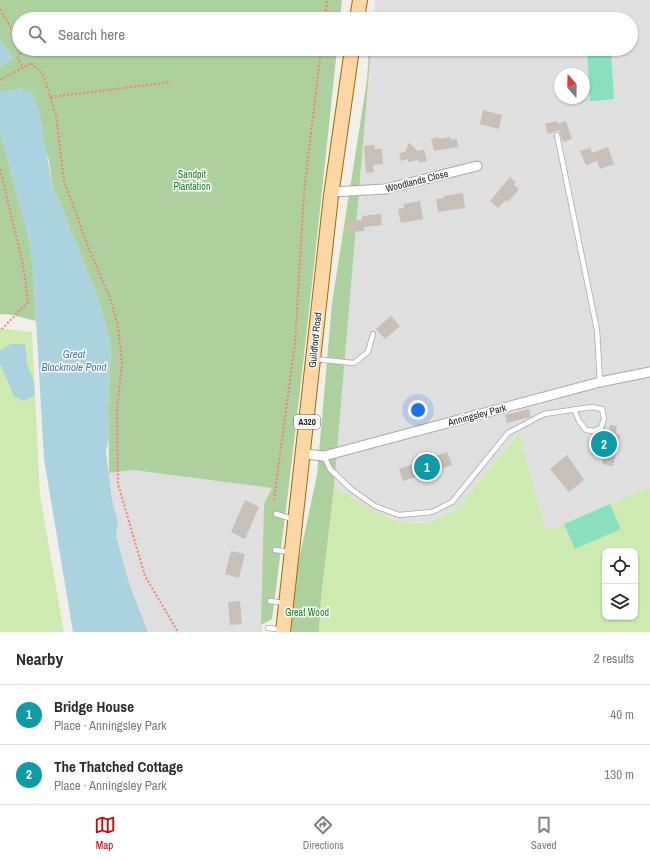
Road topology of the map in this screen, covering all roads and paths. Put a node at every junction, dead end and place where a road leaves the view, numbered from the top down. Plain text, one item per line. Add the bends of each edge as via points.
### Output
1 (328, 0) edge
2 (360, 0) edge
3 (0, 8) edge
4 (326, 12) edge
5 (358, 12) edge
6 (12, 29) edge
7 (19, 56) edge
8 (320, 56) edge
9 (351, 56) edge
10 (23, 68) junction
11 (0, 80) edge
12 (171, 82) dead end
13 (51, 98) junction
14 (557, 135) dead end
15 (478, 166) dead end
16 (0, 169) edge
17 (332, 192) junction
18 (0, 331) edge
19 (373, 334) dead end
20 (312, 359) junction
21 (650, 372) edge
22 (600, 382) junction
23 (574, 409) junction
24 (304, 454) junction
25 (324, 456) junction
26 (274, 500) dead end
27 (276, 514) dead end
28 (295, 519) junction
29 (275, 550) dead end
30 (291, 552) junction
31 (270, 601) dead end
32 (286, 603) junction
33 (268, 628) dead end
34 (283, 631) edge
35 (178, 632) edge

1 - 4 path
2 - 5 main road
3 - 6 path
7 - 10 path
8 - 26 path, Guildford Road via 304,192 295,343
9 - 17 main road, Guildford Road / A320
10 - 11 path
10 - 13 path via 31,63 43,74
12 - 13 path
13 - 35 path via 56,115 64,182 110,298 118,326 122,364 117,410 118,484 145,576
14 - 22 lane via 597,330
15 - 17 street, Woodlands Close via 385,190
16 - 18 path via 24,264 28,302
17 - 20 main road, Guildford Road / A320
19 - 20 lane via 368,352 354,363
20 - 24 main road, Guildford Road / A320
21 - 22 street, Anningsley Park
22 - 25 street, Anningsley Park
23 - 23 lane via 602,409 604,419 601,428 586,430
23 - 25 lane via 544,414 508,433 452,502 432,512 399,515 375,506 351,489 330,469
24 - 25 street, Anningsley Park
24 - 28 main road, Guildford Road / A320
27 - 28 lane
28 - 30 main road, Guildford Road / A320
29 - 30 lane
30 - 32 main road, Guildford Road / A320
31 - 32 lane
32 - 34 main road, Guildford Road / A320
33 - 34 lane

